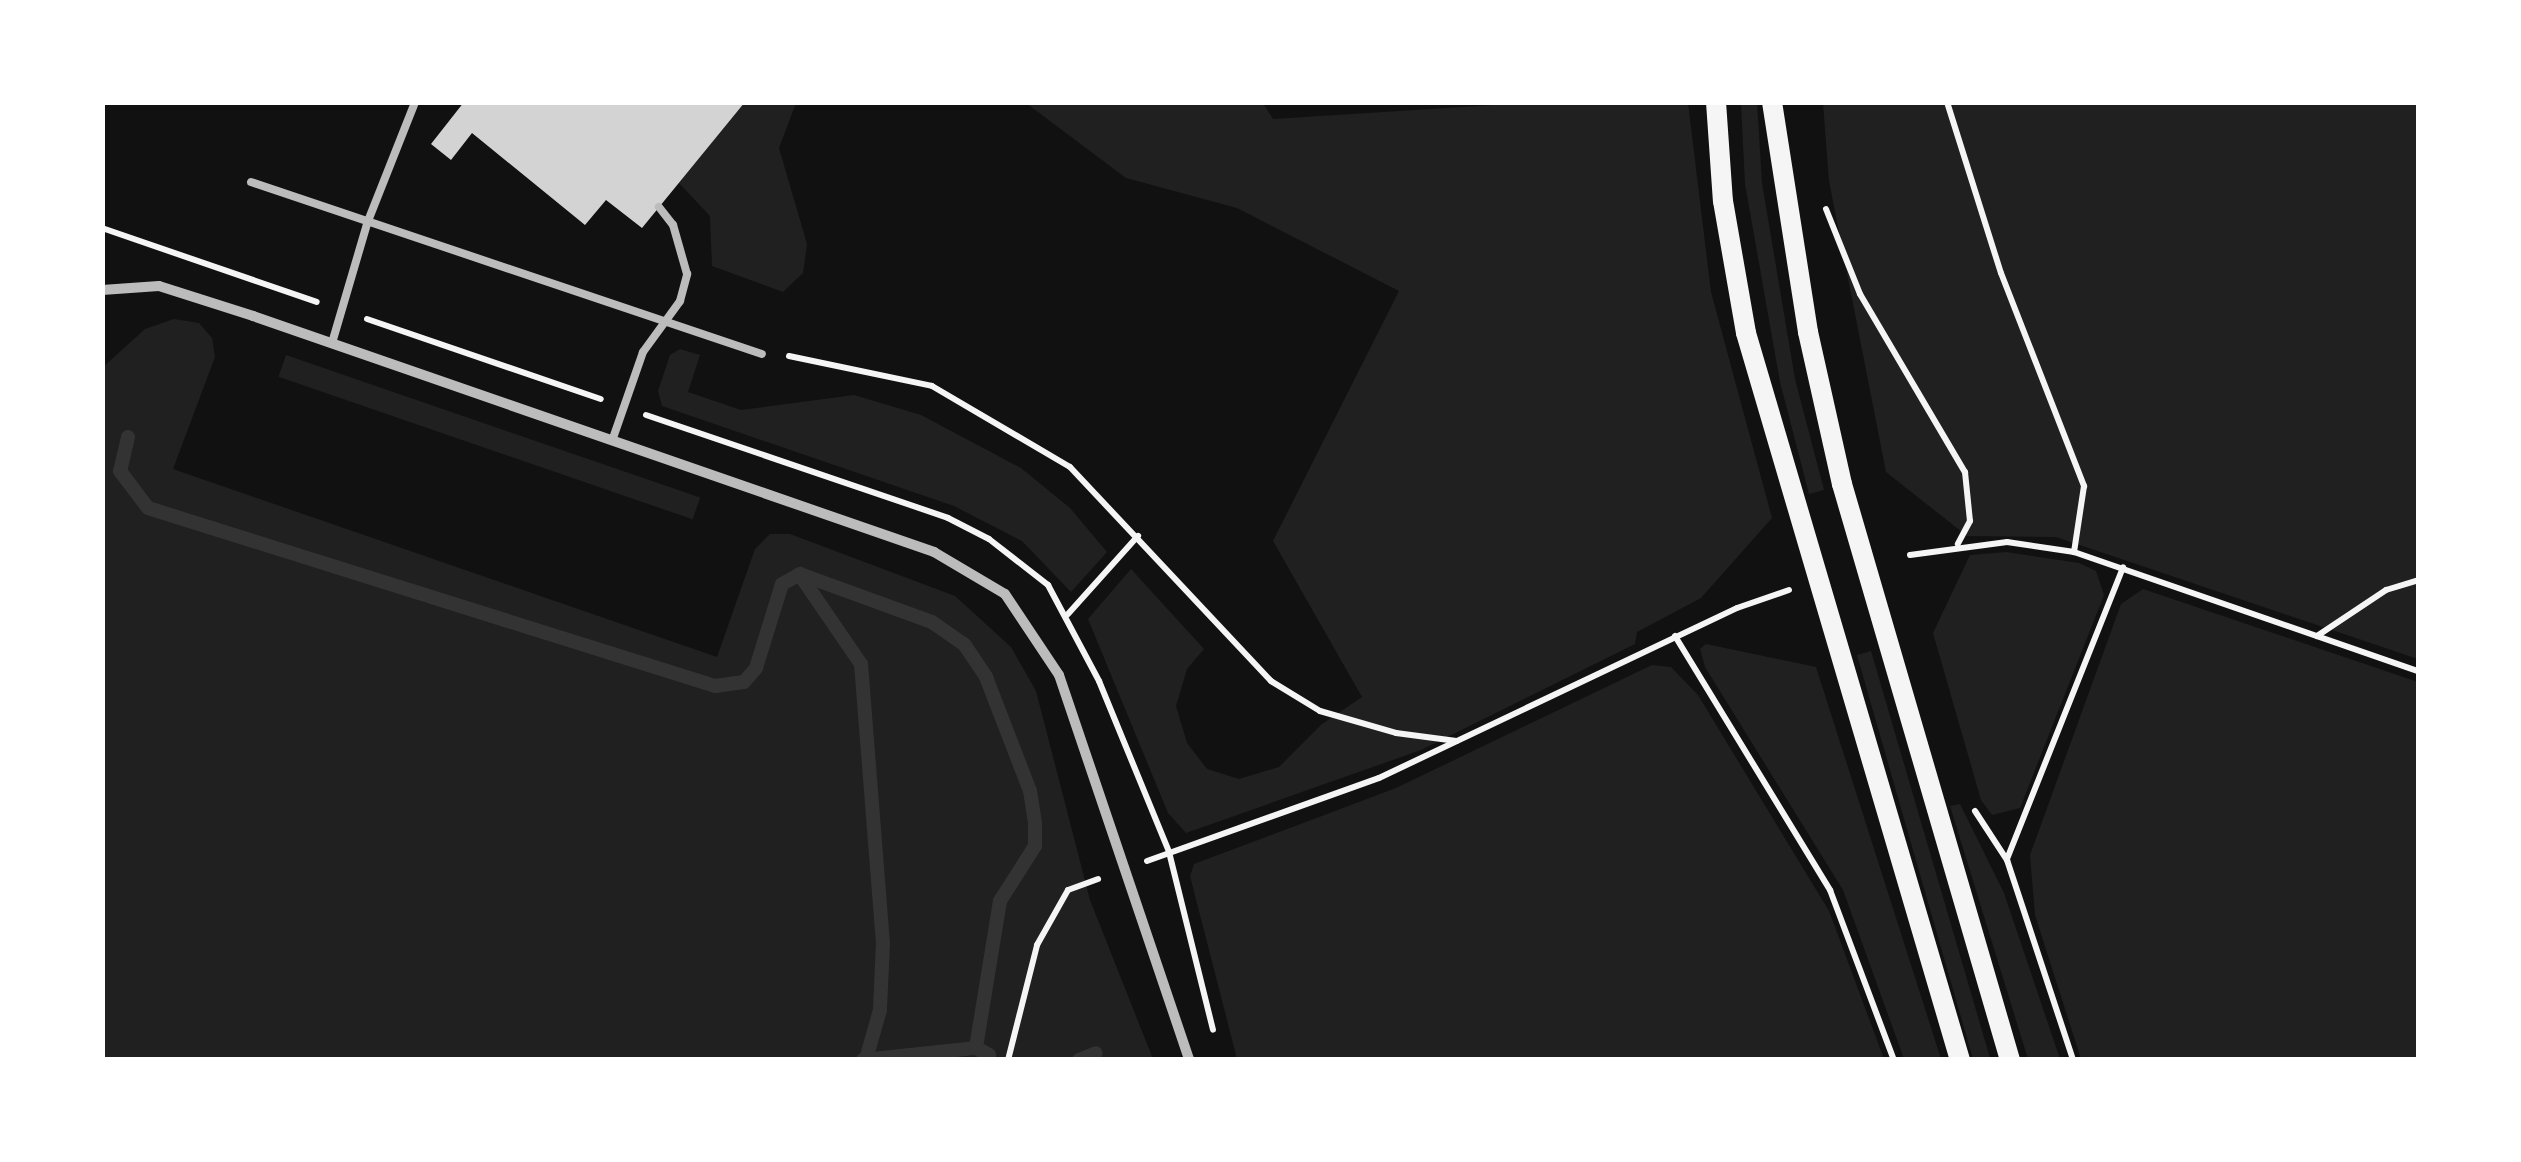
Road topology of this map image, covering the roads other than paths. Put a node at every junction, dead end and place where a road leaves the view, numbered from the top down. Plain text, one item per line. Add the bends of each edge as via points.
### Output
1 (415, 102) edge
2 (1716, 102) edge
3 (1772, 102) edge
4 (251, 182) dead end
5 (659, 208) dead end
6 (368, 221) junction
7 (102, 290) edge
8 (664, 322) junction
9 (332, 343) junction
10 (762, 354) road end
11 (612, 441) junction
12 (1189, 1060) edge
13 (1960, 1060) edge
14 (2010, 1060) edge

1 - 6 lane
2 - 13 main road via 1723,201 1746,333
3 - 14 main road via 1808,332 1842,484
4 - 6 lane
5 - 8 lane via 682,247 687,274 680,301
6 - 8 lane
6 - 9 lane
7 - 9 street via 160,286
8 - 10 lane
8 - 11 lane via 643,352
9 - 11 street
11 - 12 street via 934,552 1005,594 1059,675

